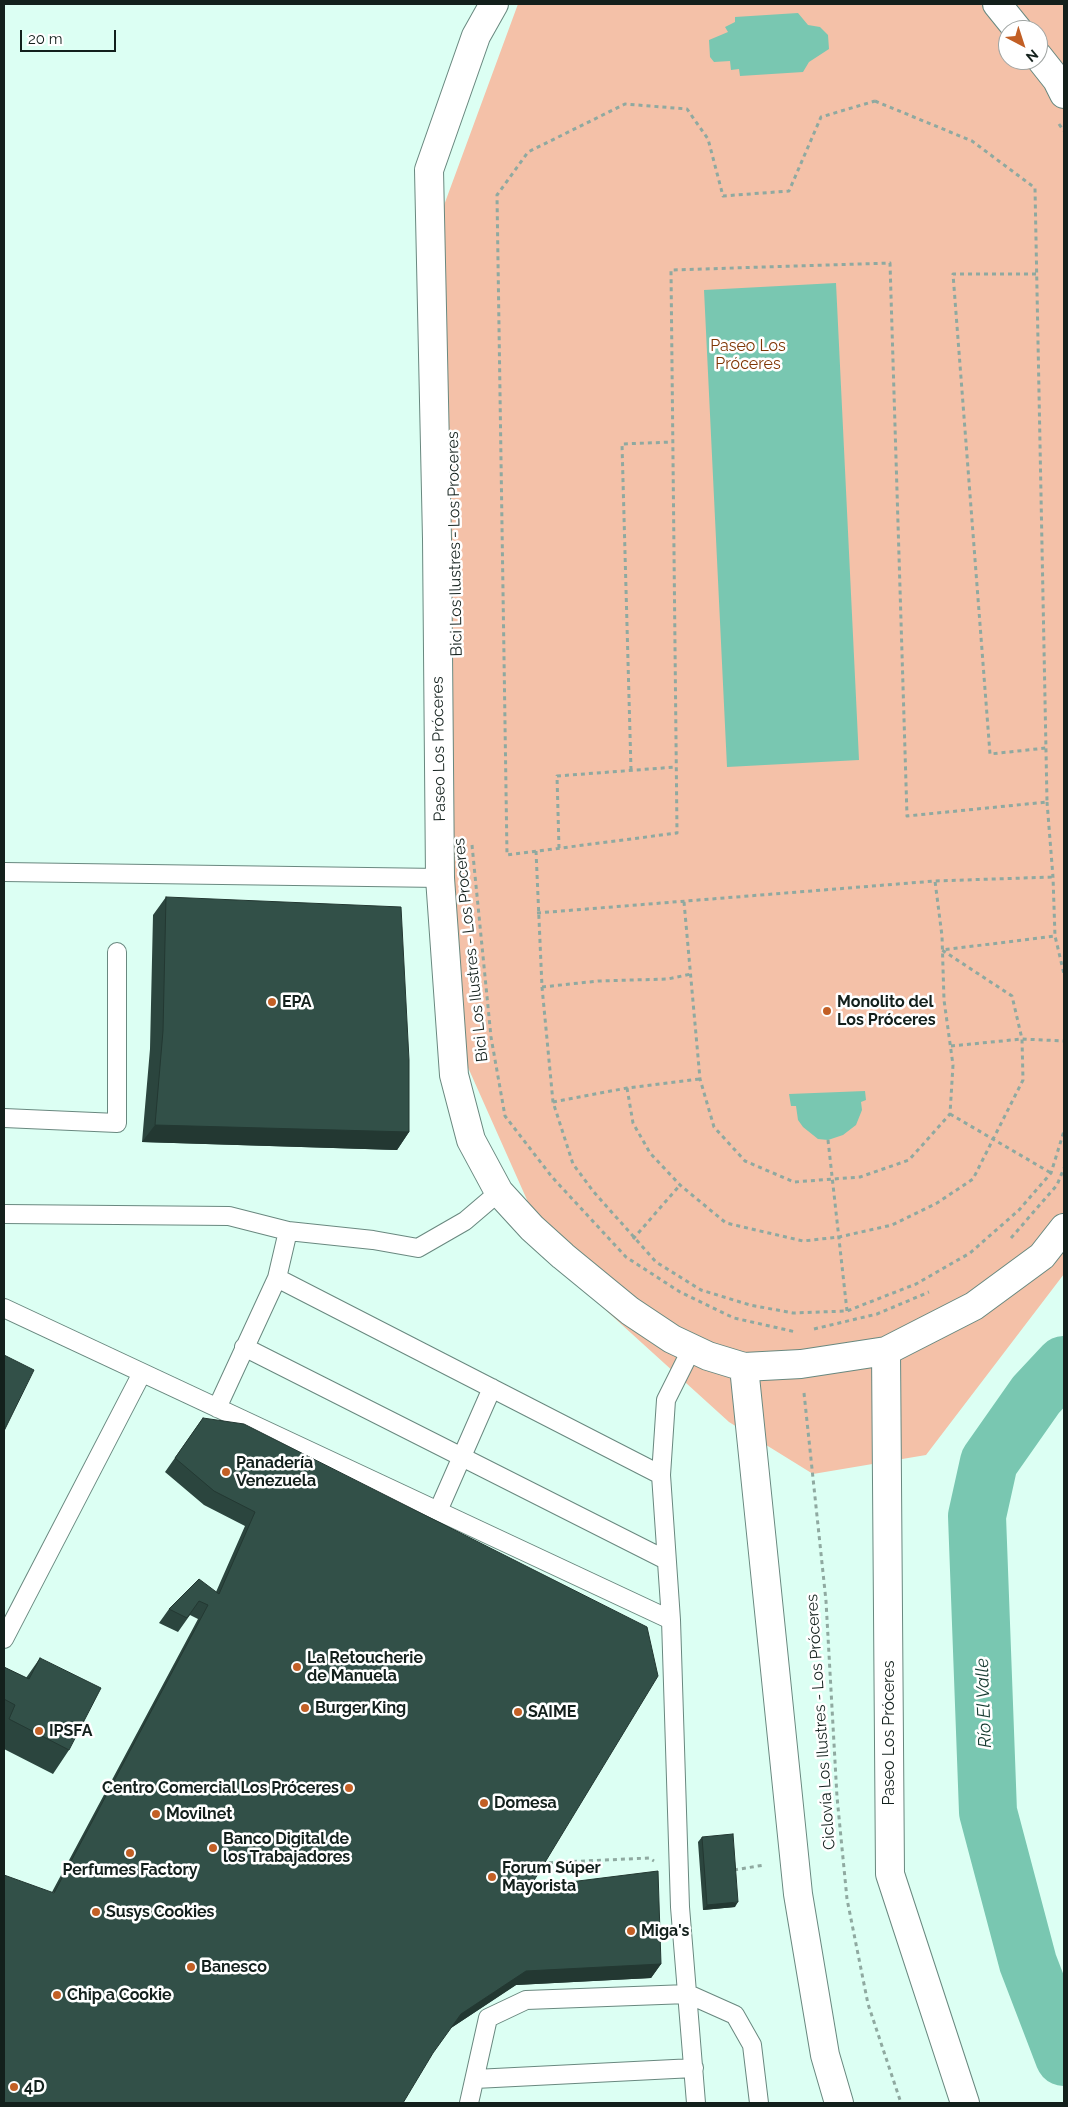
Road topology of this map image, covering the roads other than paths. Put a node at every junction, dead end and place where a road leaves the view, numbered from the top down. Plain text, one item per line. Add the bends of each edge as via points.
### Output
1 (494, 4) edge
2 (997, 4) edge
3 (1010, 20) edge
4 (1048, 69) edge
5 (1064, 94) edge
6 (4, 872) edge
7 (440, 878) junction
8 (116, 952) dead end
9 (4, 1118) edge
10 (500, 1192) junction
11 (4, 1214) edge
12 (1064, 1228) edge
13 (288, 1230) junction
14 (277, 1278) junction
15 (4, 1308) edge
16 (244, 1347) junction
17 (692, 1348) junction
18 (886, 1351) junction
19 (744, 1367) junction
20 (142, 1373) junction
21 (492, 1388) junction
22 (217, 1408) junction
23 (463, 1457) junction
24 (661, 1474) junction
25 (438, 1511) junction
26 (666, 1560) junction
27 (11, 1612) edge
28 (671, 1620) junction
29 (4, 1639) edge
30 (688, 1994) junction
31 (694, 2068) junction
32 (475, 2079) junction
33 (469, 2103) edge
34 (696, 2103) edge
35 (759, 2103) edge
36 (839, 2103) edge
37 (965, 2103) edge

1 - 7 street, Paseo Los Próceres via 476,36 428,170 437,539
2 - 3 street
4 - 5 street
6 - 7 lane
7 - 10 street, Paseo Los Próceres via 454,1075 471,1140
8 - 9 lane via 117,1123
10 - 13 lane via 465,1221 418,1248
10 - 17 street, Paseo Los Próceres via 532,1228 630,1311 672,1339
11 - 13 lane via 230,1216
12 - 18 street, Paseo Los Próceres via 1042,1256 974,1306
13 - 14 lane
14 - 16 lane
14 - 21 lane
15 - 20 lane
16 - 22 lane
16 - 23 lane
17 - 19 street, Paseo Los Próceres
17 - 24 lane via 666,1400
18 - 19 street, Paseo Los Próceres via 801,1364
18 - 37 street, Paseo Los Próceres via 890,1874
19 - 36 street via 795,1861 825,2055
20 - 22 lane
20 - 27 lane
21 - 23 lane
21 - 24 lane
22 - 25 lane
23 - 25 lane
23 - 26 lane
24 - 26 lane
25 - 28 lane
26 - 28 lane
27 - 29 lane
28 - 30 lane via 678,1870
30 - 31 lane
30 - 32 lane via 526,2000 488,2018
30 - 35 lane via 735,2015 752,2045
31 - 32 lane
31 - 34 lane
32 - 33 lane

